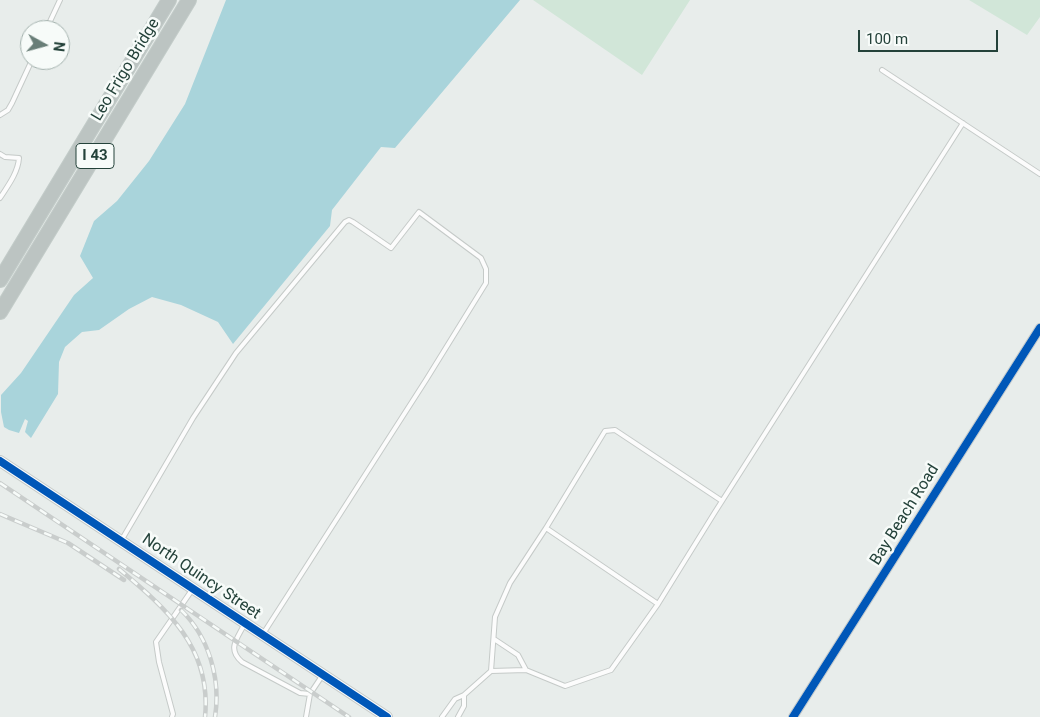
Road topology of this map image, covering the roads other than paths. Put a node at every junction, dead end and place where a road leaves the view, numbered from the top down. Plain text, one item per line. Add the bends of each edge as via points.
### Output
1 (60, 0) edge
2 (169, 0) edge
3 (189, 0) edge
4 (51, 20) edge
5 (27, 70) edge
6 (882, 70) dead end
7 (0, 115) edge
8 (963, 123) junction
9 (0, 154) edge
10 (1040, 174) edge
11 (0, 198) edge
12 (0, 280) edge
13 (0, 312) edge
14 (1040, 328) edge
15 (0, 461) edge
16 (722, 501) junction
17 (546, 528) junction
18 (121, 541) junction
19 (193, 588) junction
20 (658, 604) junction
21 (245, 623) junction
22 (263, 635) junction
23 (494, 638) junction
24 (526, 670) junction
25 (491, 671) junction
26 (323, 675) junction
27 (310, 694) junction
28 (464, 695) junction
29 (172, 717) edge
30 (306, 717) edge
31 (386, 717) edge
32 (442, 717) edge
33 (458, 717) edge
34 (793, 717) edge

1 - 4 lane
2 - 12 highway, I 43
3 - 13 highway, Leo Frigo Bridge / I 43
5 - 7 lane via 8,110
6 - 8 lane
8 - 10 lane
8 - 16 lane
9 - 11 lane via 19,158 19,163
14 - 34 street, Bay Beach Road
15 - 18 street, North Quincy Street
16 - 17 lane via 614,430 605,431
16 - 20 lane
17 - 20 lane
17 - 23 lane via 510,583 495,618
18 - 19 street, North Quincy Street
18 - 22 lane via 193,418 236,354 345,222 354,222 391,248 419,212 481,258 486,269 486,283
19 - 21 street, North Quincy Street
19 - 29 lane via 156,642
20 - 24 lane via 612,670 565,686
21 - 22 street, North Quincy Street
21 - 27 lane via 233,648 235,656 300,693
22 - 26 street, North Quincy Street
23 - 24 lane via 518,655
23 - 25 lane
24 - 25 lane
25 - 28 lane
26 - 27 lane
26 - 31 street, North Quincy Street
27 - 30 lane
28 - 32 lane via 455,699
28 - 33 lane via 464,706

